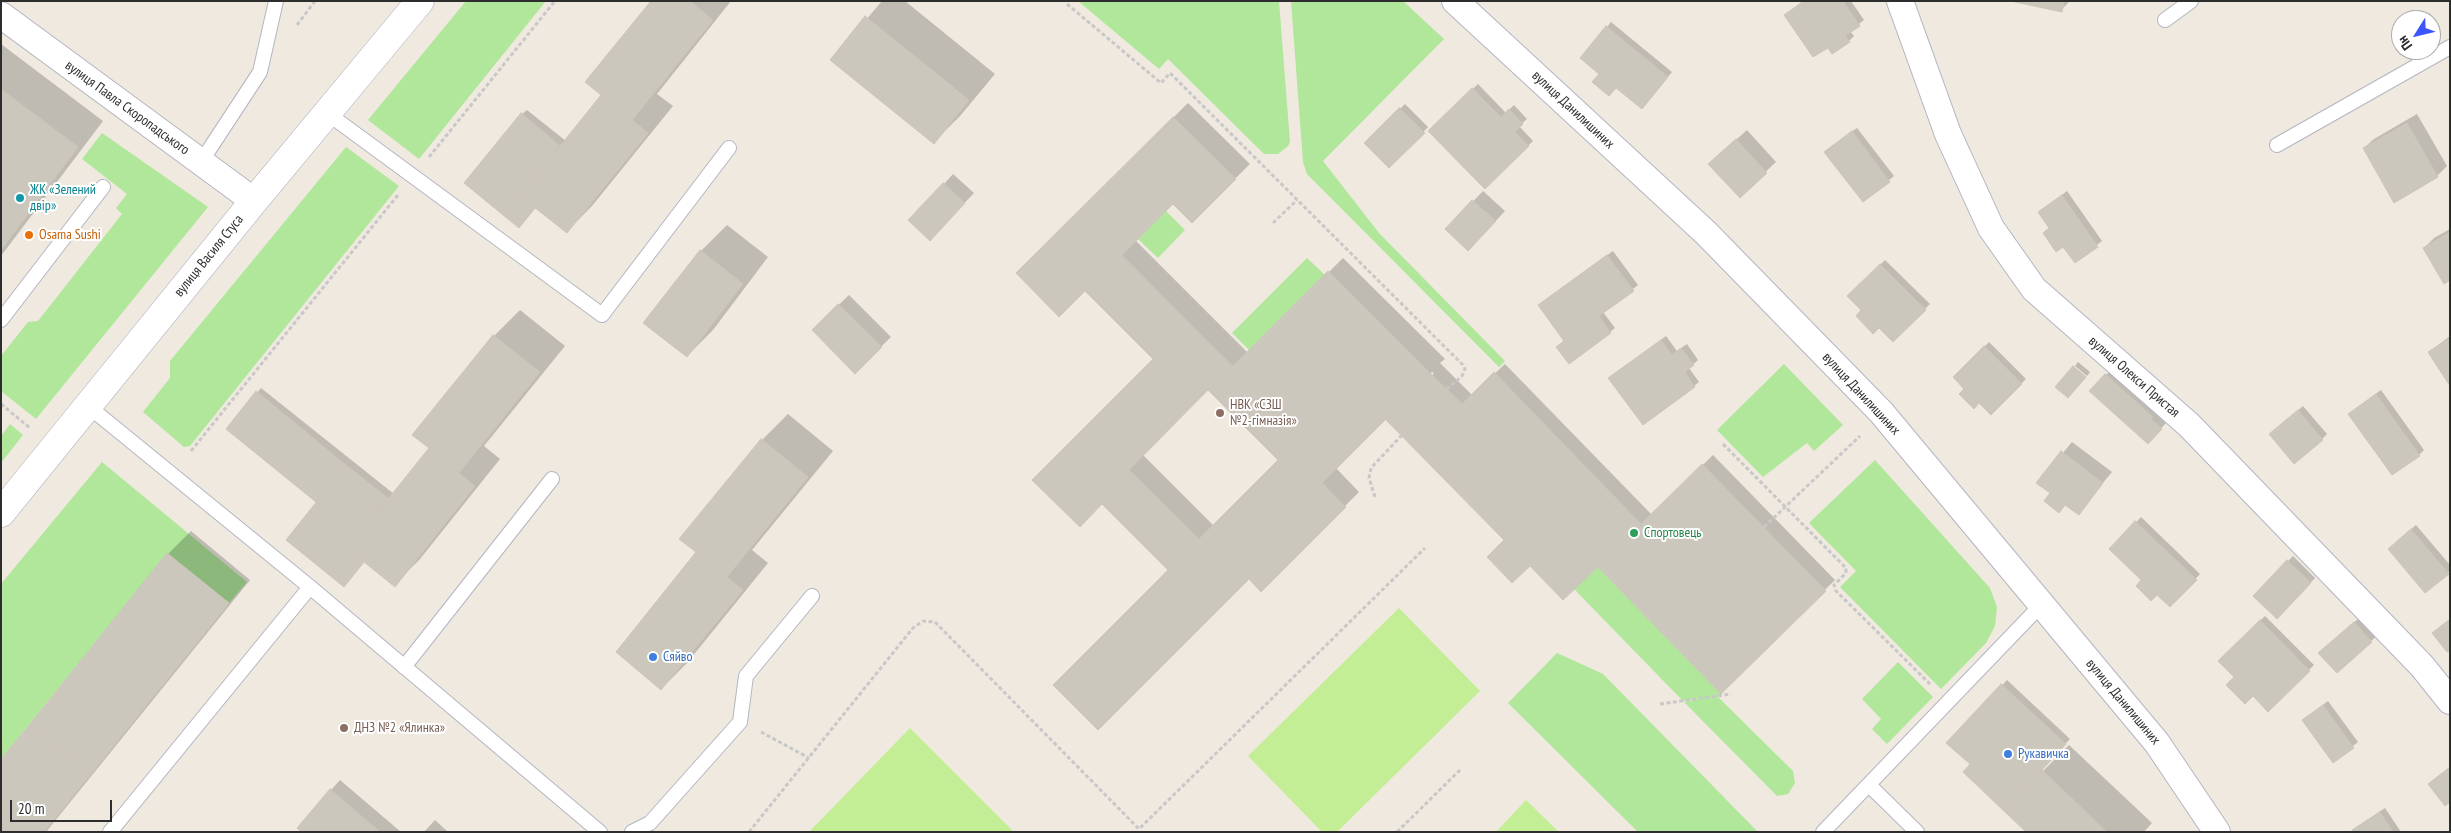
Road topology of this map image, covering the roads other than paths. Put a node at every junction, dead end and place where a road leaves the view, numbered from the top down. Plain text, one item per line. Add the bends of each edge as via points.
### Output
1 (276, 1) edge
2 (420, 1) edge
3 (1455, 1) edge
4 (1900, 1) edge
5 (2192, 1) edge
6 (1, 15) edge
7 (2165, 20) dead end
8 (2450, 47) edge
9 (327, 113) junction
10 (2277, 145) dead end
11 (729, 148) dead end
12 (201, 162) junction
13 (103, 187) dead end
14 (254, 201) junction
15 (1, 320) edge
16 (88, 406) junction
17 (552, 480) dead end
18 (1, 513) edge
19 (310, 587) junction
20 (812, 596) dead end
21 (2042, 604) junction
22 (404, 667) junction
23 (2450, 701) edge
24 (1868, 785) junction
25 (110, 832) edge
26 (600, 832) edge
27 (632, 832) edge
28 (1824, 832) edge
29 (1917, 832) edge
30 (2216, 832) edge

1 - 12 lane via 260,72
2 - 9 street, вулиця Василя Стуса
3 - 21 street, вулиця Данилишиних via 1706,233 1881,412
4 - 23 street, вулиця Олекси Пристая via 1948,134 1987,220 2034,289 2189,425 2422,666
5 - 7 lane
6 - 12 street, вулиця Павла Скоропадського
8 - 10 lane
9 - 11 lane via 602,315
9 - 14 street, вулиця Василя Стуса
12 - 14 street, вулиця Павла Скоропадського
13 - 15 lane
14 - 16 street, вулиця Василя Стуса
16 - 18 street, вулиця Василя Стуса
16 - 19 lane
17 - 22 lane
19 - 22 lane
19 - 25 lane
20 - 27 lane via 746,676 740,722 650,823
21 - 24 lane
21 - 30 street, вулиця Данилишиних via 2157,742
22 - 26 lane
24 - 28 lane
24 - 29 lane

